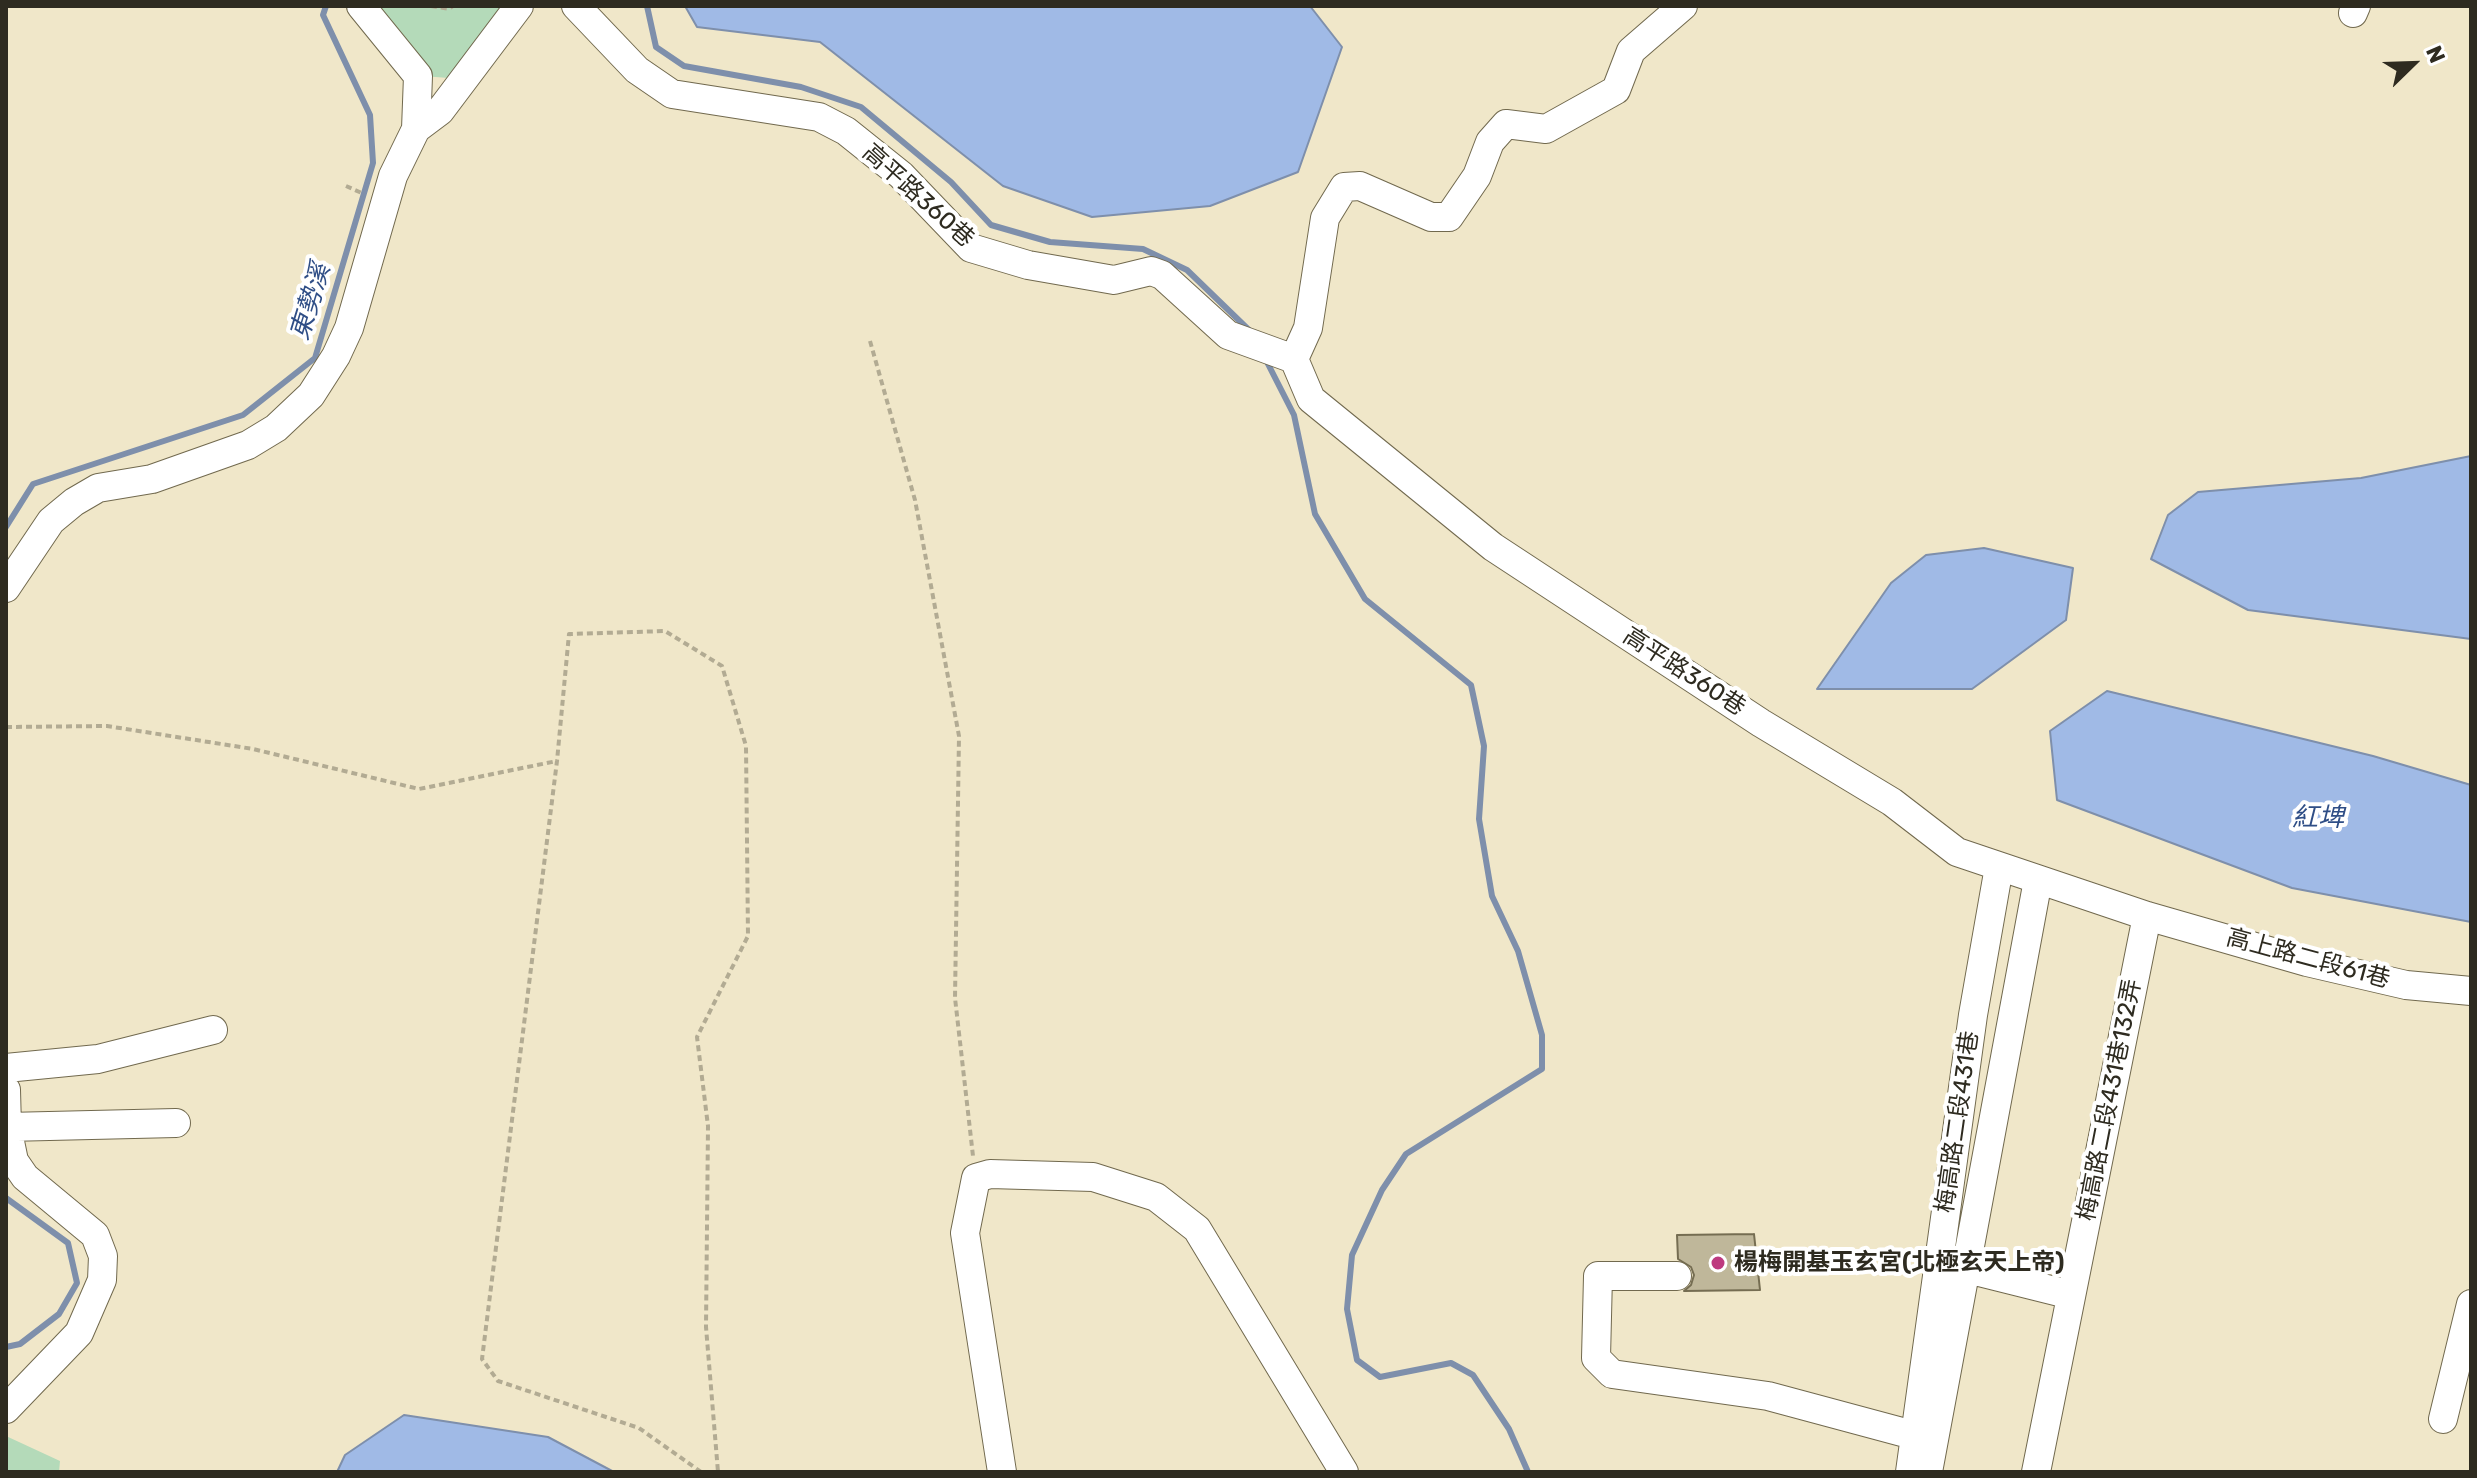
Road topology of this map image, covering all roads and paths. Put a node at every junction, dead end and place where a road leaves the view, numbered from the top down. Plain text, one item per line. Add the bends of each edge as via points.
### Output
1 (361, 6) edge
2 (431, 6) edge
3 (453, 6) edge
4 (519, 6) edge
5 (576, 6) edge
6 (1683, 6) edge
7 (418, 76) junction
8 (453, 88) junction
9 (416, 129) junction
10 (870, 341) dead end
11 (1284, 355) junction
12 (6, 588) edge
13 (6, 727) edge
14 (557, 761) junction
15 (1999, 867) junction
16 (2038, 880) junction
17 (2147, 916) junction
18 (2471, 991) edge
19 (213, 1030) dead end
20 (6, 1068) edge
21 (6, 1090) edge
22 (176, 1123) dead end
23 (7, 1127) edge
24 (976, 1178) junction
25 (1967, 1269) junction
26 (1677, 1276) dead end
27 (2071, 1295) junction
28 (2471, 1304) edge
29 (6, 1409) edge
30 (2443, 1419) dead end
31 (1913, 1435) junction
32 (701, 1472) edge
33 (718, 1472) edge
34 (1002, 1472) edge
35 (1344, 1472) edge
36 (1910, 1472) edge
37 (1928, 1472) edge
38 (2036, 1472) edge

1 - 7 street
2 - 3 path
4 - 8 street
5 - 11 street, 高平路360巷 via 637,70 672,94 819,117 846,131 911,184 971,248 1028,265 1114,280 1151,271 1228,335
6 - 11 street via 1631,51 1616,90 1546,129 1506,124 1490,142 1477,176 1449,217 1431,217 1360,186 1344,187 1325,218 1308,328
7 - 8 street
7 - 9 street
8 - 9 street via 440,111
9 - 12 street via 393,176 349,328 311,395 276,428 248,445 152,479 98,488 74,502 51,521
10 - 24 path via 915,500 959,736 955,998
11 - 15 street, 高平路360巷 via 1311,399 1493,547 1892,802 1957,852
13 - 14 path via 107,726 253,749 419,789
14 - 32 path via 482,1359 498,1381 639,1428
14 - 33 path via 569,634 665,631 722,666 746,746 748,936 697,1037 708,1126 706,1327
15 - 16 street, 高平路360巷
15 - 31 street, 梅高路二段431巷
16 - 17 street, 高平路360巷
16 - 25 street, 梅高路二段431巷
17 - 18 street, 高上路二段61巷 via 2335,969 2406,985
17 - 27 street, 梅高路二段431巷132弄
19 - 20 street via 98,1059
21 - 23 street
22 - 23 street
23 - 29 street via 14,1161 25,1177 95,1235 103,1256 102,1280 79,1333
24 - 34 street via 965,1233
24 - 35 street via 1093,1177 1156,1197 1187,1221 1197,1229
25 - 27 street
25 - 37 street, 梅高路二段431巷
26 - 31 street via 1598,1276 1596,1358 1612,1374 1768,1396
27 - 38 street, 梅高路二段431巷132弄
28 - 30 street
31 - 36 street, 梅高路二段431巷

